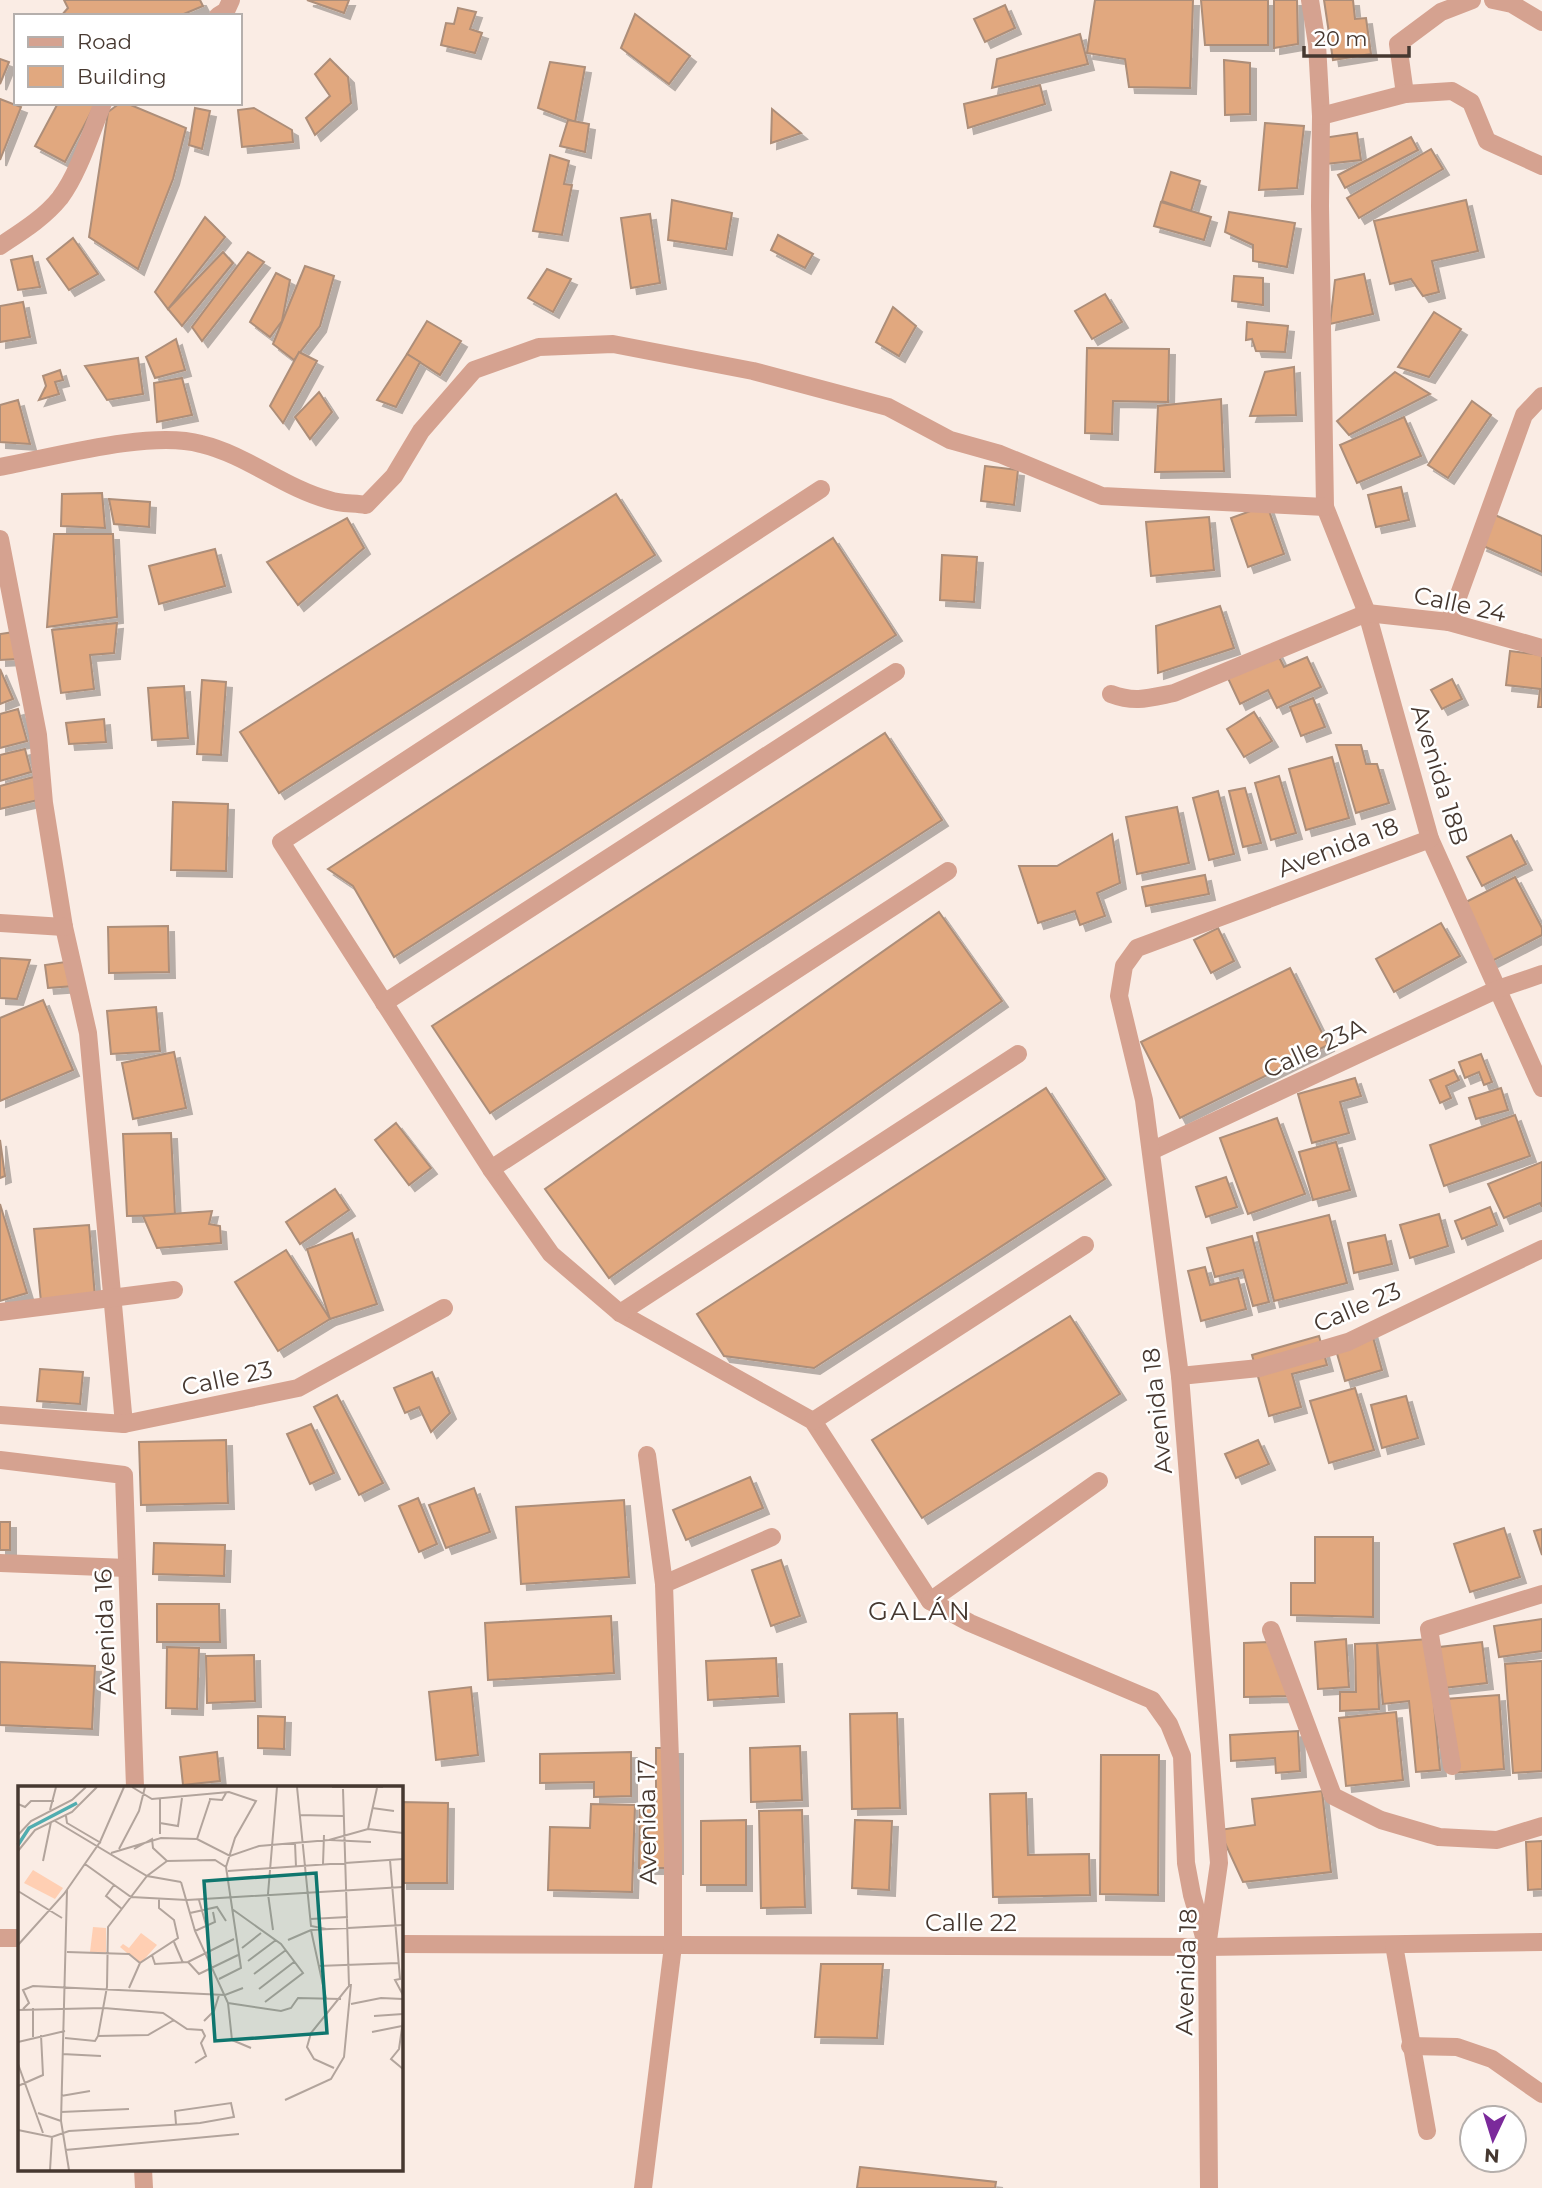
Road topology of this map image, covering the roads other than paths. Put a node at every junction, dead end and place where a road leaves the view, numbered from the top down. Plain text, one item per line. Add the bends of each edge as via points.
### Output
1 (231, 0) edge
2 (1310, 0) edge
3 (1472, 0) edge
4 (1493, 0) edge
5 (221, 14) edge
6 (1542, 22) edge
7 (1405, 94) junction
8 (102, 105) edge
9 (1321, 116) junction
10 (1542, 166) edge
11 (0, 246) edge
12 (1542, 396) edge
13 (0, 467) edge
14 (821, 489) dead end
15 (1325, 508) junction
16 (0, 539) edge
17 (1367, 612) junction
18 (1449, 622) junction
19 (1542, 648) edge
20 (896, 672) dead end
21 (1111, 694) dead end
22 (1430, 839) junction
23 (948, 871) dead end
24 (0, 923) edge
25 (64, 927) junction
26 (1542, 974) edge
27 (1498, 989) junction
28 (384, 1003) junction
29 (1018, 1054) dead end
30 (1542, 1088) edge
31 (1151, 1152) junction
32 (491, 1169) junction
33 (1085, 1245) dead end
34 (1542, 1249) edge
35 (174, 1290) dead end
36 (112, 1299) junction
37 (444, 1308) dead end
38 (0, 1312) edge
39 (621, 1313) junction
40 (1180, 1376) junction
41 (0, 1415) edge
42 (813, 1422) junction
43 (124, 1424) junction
44 (647, 1455) dead end
45 (0, 1460) edge
46 (1099, 1481) dead end
47 (772, 1537) dead end
48 (0, 1563) edge
49 (127, 1568) junction
50 (664, 1584) junction
51 (1542, 1594) edge
52 (930, 1601) junction
53 (1271, 1630) dead end
54 (1452, 1766) dead end
55 (135, 1786) edge
56 (1542, 1826) edge
57 (0, 1938) edge
58 (18, 1938) edge
59 (1542, 1942) edge
60 (402, 1944) edge
61 (1394, 1945) junction
62 (673, 1947) junction
63 (1207, 1947) junction
64 (1410, 2046) junction
65 (1542, 2094) edge
66 (1427, 2131) dead end
67 (143, 2170) edge
68 (144, 2188) edge
69 (643, 2188) edge
70 (1209, 2188) edge

1 - 5 street
2 - 9 street
3 - 7 street via 1441,12 1398,44
4 - 6 street via 1512,4
7 - 9 street
7 - 10 street via 1452,91 1471,103 1487,141
8 - 11 street via 61,197
9 - 15 street
12 - 18 street via 1524,415
13 - 15 street via 153,439 200,443 330,501 366,505 394,476 421,431 474,370 539,347 612,344 753,371 888,407 950,440 1000,454 1102,496
14 - 28 street via 281,842
15 - 17 street, Avenida 18B
16 - 25 street via 38,735
17 - 18 street, Calle 24
17 - 21 street via 1174,693 1144,700
17 - 22 street, Avenida 18B
18 - 19 street, Calle 24
20 - 28 street
22 - 27 street, Avenida 18B
22 - 31 street, Avenida 18 via 1137,948 1124,966 1119,996 1144,1100
23 - 32 street
24 - 25 street
25 - 36 street via 88,1033
26 - 27 street
27 - 30 street, Avenida 18B
27 - 31 street, Calle 23A
28 - 32 street
29 - 39 street
31 - 40 street, Avenida 18
32 - 39 street via 551,1254
33 - 42 street
34 - 40 street, Calle 23 via 1349,1342 1259,1368
35 - 36 street
36 - 38 street
36 - 43 street
37 - 43 street, Calle 23 via 298,1388
39 - 42 street
40 - 63 street, Avenida 18 via 1219,1863
41 - 43 street, Calle 23
42 - 52 street
44 - 50 street, Avenida 17
45 - 49 street, Avenida 16 via 124,1475
46 - 52 street
47 - 50 street
48 - 49 street
49 - 55 street, Avenida 16
50 - 62 street, Avenida 17
51 - 54 street via 1429,1629
52 - 63 street via 970,1623 1152,1700 1169,1724 1182,1756 1186,1863
53 - 56 street via 1333,1796 1381,1820 1439,1837 1497,1840
57 - 58 street
59 - 61 street, Calle 22
60 - 62 street, Calle 22
61 - 63 street, Calle 22
61 - 64 street
62 - 63 street, Calle 22
62 - 69 street, Avenida 17
63 - 70 street, Avenida 18
64 - 65 street via 1457,2047 1492,2059
64 - 66 street
67 - 68 street

